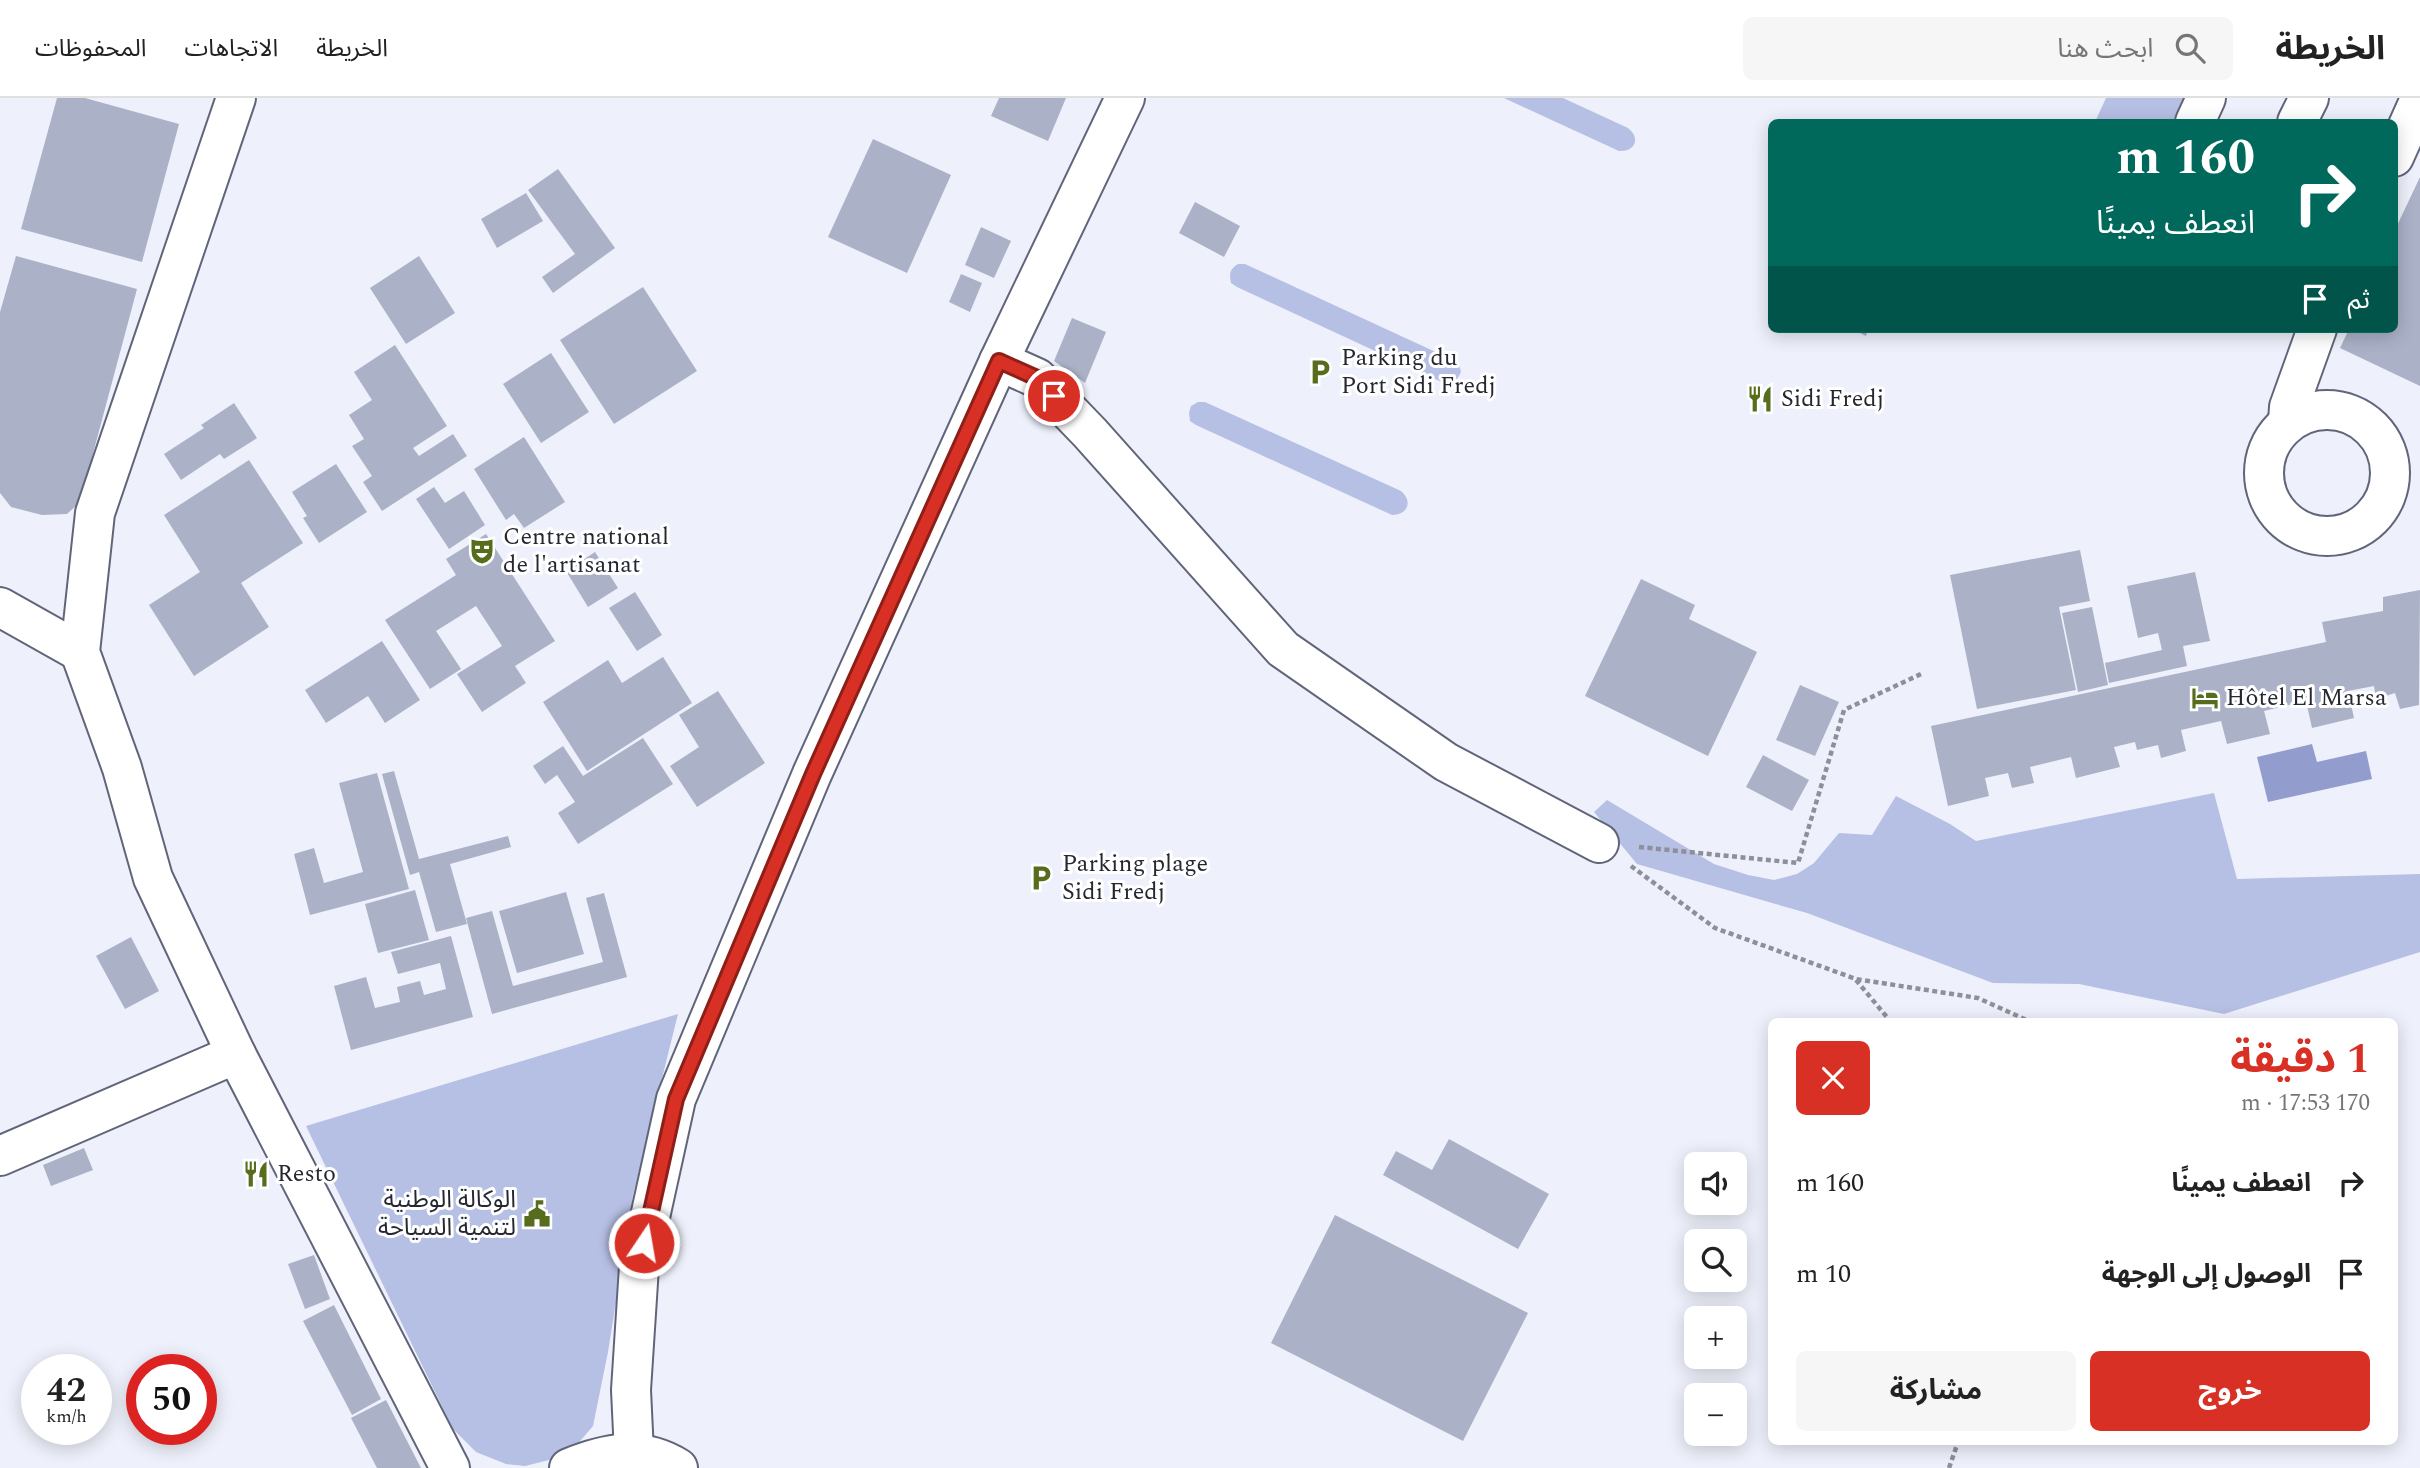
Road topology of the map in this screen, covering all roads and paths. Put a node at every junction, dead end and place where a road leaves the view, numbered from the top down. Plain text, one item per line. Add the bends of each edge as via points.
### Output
1 (236, 98) edge
2 (1125, 98) edge
3 (2206, 98) edge
4 (2309, 98) edge
5 (2420, 99) edge
6 (2196, 119) edge
7 (2298, 119) edge
8 (2398, 148) edge
9 (2316, 333) edge
10 (999, 361) junction
11 (2288, 422) dead end
12 (0, 607) edge
13 (80, 652) junction
14 (1922, 674) dead end
15 (1599, 843) junction
16 (1856, 979) junction
17 (1888, 1018) edge
18 (2022, 1018) edge
19 (236, 1054) junction
20 (0, 1156) edge
21 (1957, 1445) edge
22 (634, 1453) junction
23 (450, 1468) edge
24 (569, 1468) edge
25 (678, 1468) edge
26 (1950, 1468) edge

1 - 13 main road via 95,513
2 - 10 main road
3 - 6 main road
4 - 7 main road
5 - 8 main road
9 - 11 main road
10 - 15 main road via 1037,378 1283,649 1446,762
10 - 22 main road via 813,774 676,1099 639,1267 631,1390
12 - 13 main road
13 - 19 main road via 122,768 153,878
14 - 15 path via 1843,710 1798,863
15 - 16 path via 1715,928
16 - 17 path
16 - 18 path via 1978,998
19 - 20 main road
19 - 23 main road
21 - 26 path
22 - 24 main road via 599,1455
22 - 25 main road

